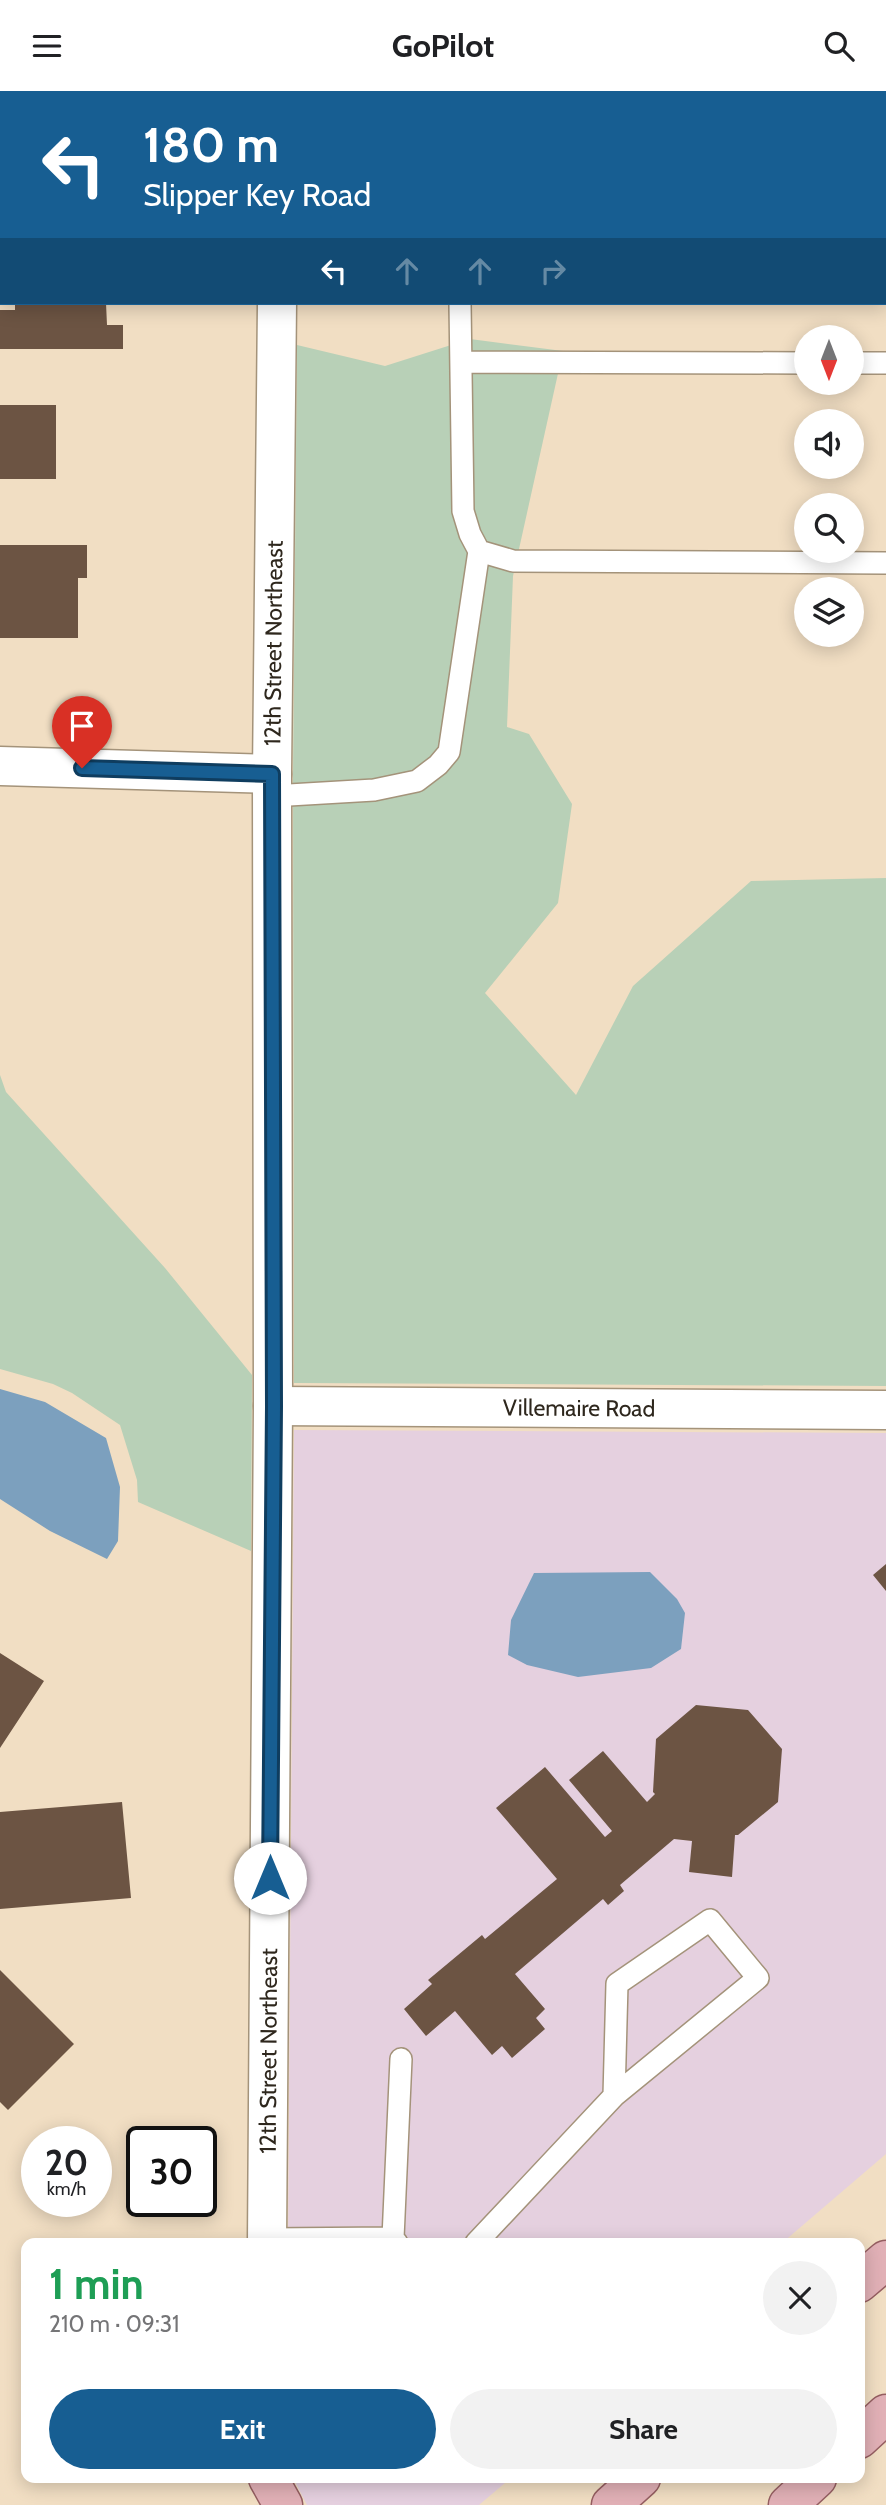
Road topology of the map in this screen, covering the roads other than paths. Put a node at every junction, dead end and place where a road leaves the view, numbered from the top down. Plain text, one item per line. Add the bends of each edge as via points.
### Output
1 (277, 305) edge
2 (460, 305) edge
3 (461, 362) junction
4 (794, 363) edge
5 (864, 363) edge
6 (886, 363) edge
7 (479, 551) junction
8 (886, 563) edge
9 (0, 766) edge
10 (272, 785) junction
11 (274, 1406) junction
12 (886, 1410) edge
13 (401, 2059) dead end
14 (614, 2096) junction
15 (267, 2238) edge
16 (395, 2238) edge
17 (481, 2238) edge
18 (886, 2260) edge
19 (865, 2278) edge
20 (886, 2414) edge
21 (865, 2433) edge
22 (269, 2483) edge
23 (271, 2483) edge
24 (635, 2483) edge
25 (812, 2483) edge
26 (271, 2505) edge
27 (283, 2505) edge
28 (611, 2505) edge
29 (788, 2505) edge

1 - 10 street, 12th Street Northeast
2 - 3 lane
3 - 4 lane
3 - 7 lane via 463,511
5 - 6 lane
7 - 8 lane via 513,561
7 - 10 lane via 449,752 444,758 417,781 374,790
9 - 10 street
10 - 11 street, 12th Street Northeast
11 - 12 street, Villemaire Road
11 - 15 street, 12th Street Northeast
13 - 16 lane
14 - 14 lane via 758,1978 710,1920 617,1984
14 - 17 lane
18 - 19 main road
20 - 21 main road
22 - 26 street
23 - 27 main road
24 - 28 main road
25 - 29 main road

